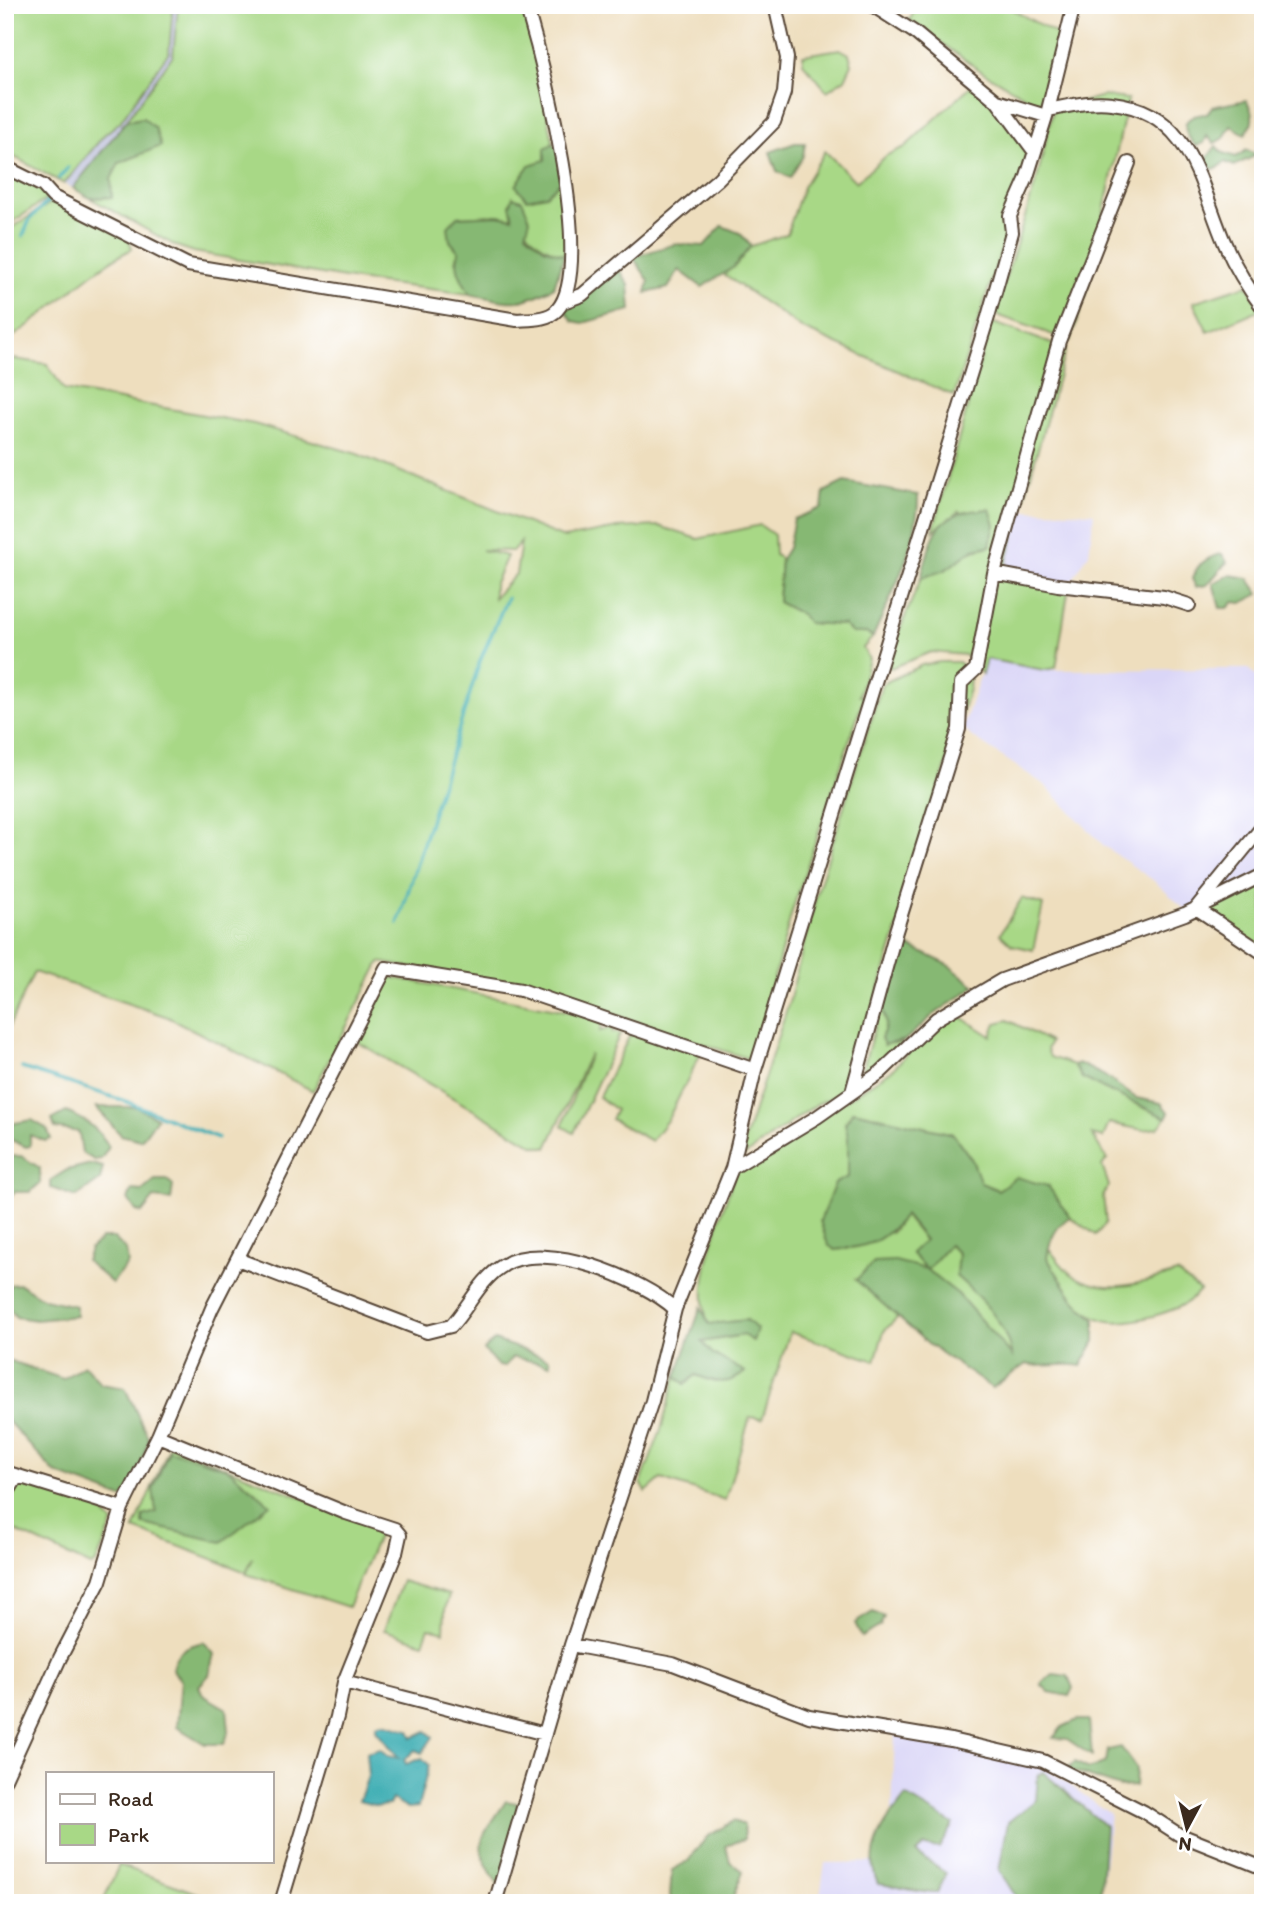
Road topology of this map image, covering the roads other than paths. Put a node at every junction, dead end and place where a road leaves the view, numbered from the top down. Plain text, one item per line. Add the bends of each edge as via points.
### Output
1 (526, 5) edge
2 (775, 5) edge
3 (872, 5) edge
4 (1074, 5) edge
5 (996, 101) junction
6 (1047, 113) junction
7 (1034, 151) junction
8 (1129, 163) dead end
9 (5, 167) edge
10 (563, 302) junction
11 (1263, 308) edge
12 (994, 573) junction
13 (1189, 605) dead end
14 (1263, 826) edge
15 (1263, 876) edge
16 (1196, 908) junction
17 (1263, 953) edge
18 (755, 1070) junction
19 (852, 1092) junction
20 (732, 1168) junction
21 (237, 1259) junction
22 (675, 1308) junction
23 (158, 1436) junction
24 (11, 1475) edge
25 (5, 1497) edge
26 (122, 1508) junction
27 (571, 1645) junction
28 (344, 1682) junction
29 (545, 1734) junction
30 (5, 1779) edge
31 (1263, 1868) edge
32 (281, 1903) edge
33 (495, 1903) edge

1 - 10 street via 571,211 571,261
2 - 10 street via 787,58 784,93 774,122 718,179 582,295
3 - 5 street via 914,32
4 - 6 street
5 - 6 street
5 - 7 street
6 - 7 street
6 - 11 street via 1104,102 1121,104 1147,113 1173,131 1194,161 1224,242
7 - 18 street via 1010,216 1012,232 914,562
8 - 12 street via 1067,318
9 - 10 street via 43,186 53,197 188,265 517,320 549,316
12 - 13 street via 1164,597
12 - 19 street via 976,669 961,683 959,729
14 - 16 street
15 - 16 street
16 - 17 street
16 - 19 street via 1002,980 936,1019 881,1072
18 - 20 street
18 - 21 street via 521,990 386,968
19 - 20 street
20 - 22 street
21 - 22 street via 428,1332 451,1326 482,1284 503,1265 537,1255 608,1272 659,1294
21 - 23 street
22 - 27 street via 652,1401
23 - 26 street
23 - 28 street via 395,1529 400,1535
24 - 25 street
24 - 26 street
26 - 30 street via 100,1581
27 - 29 street
27 - 31 street via 673,1664 809,1716 1042,1761 1178,1834
28 - 29 street
28 - 32 street
29 - 33 street

